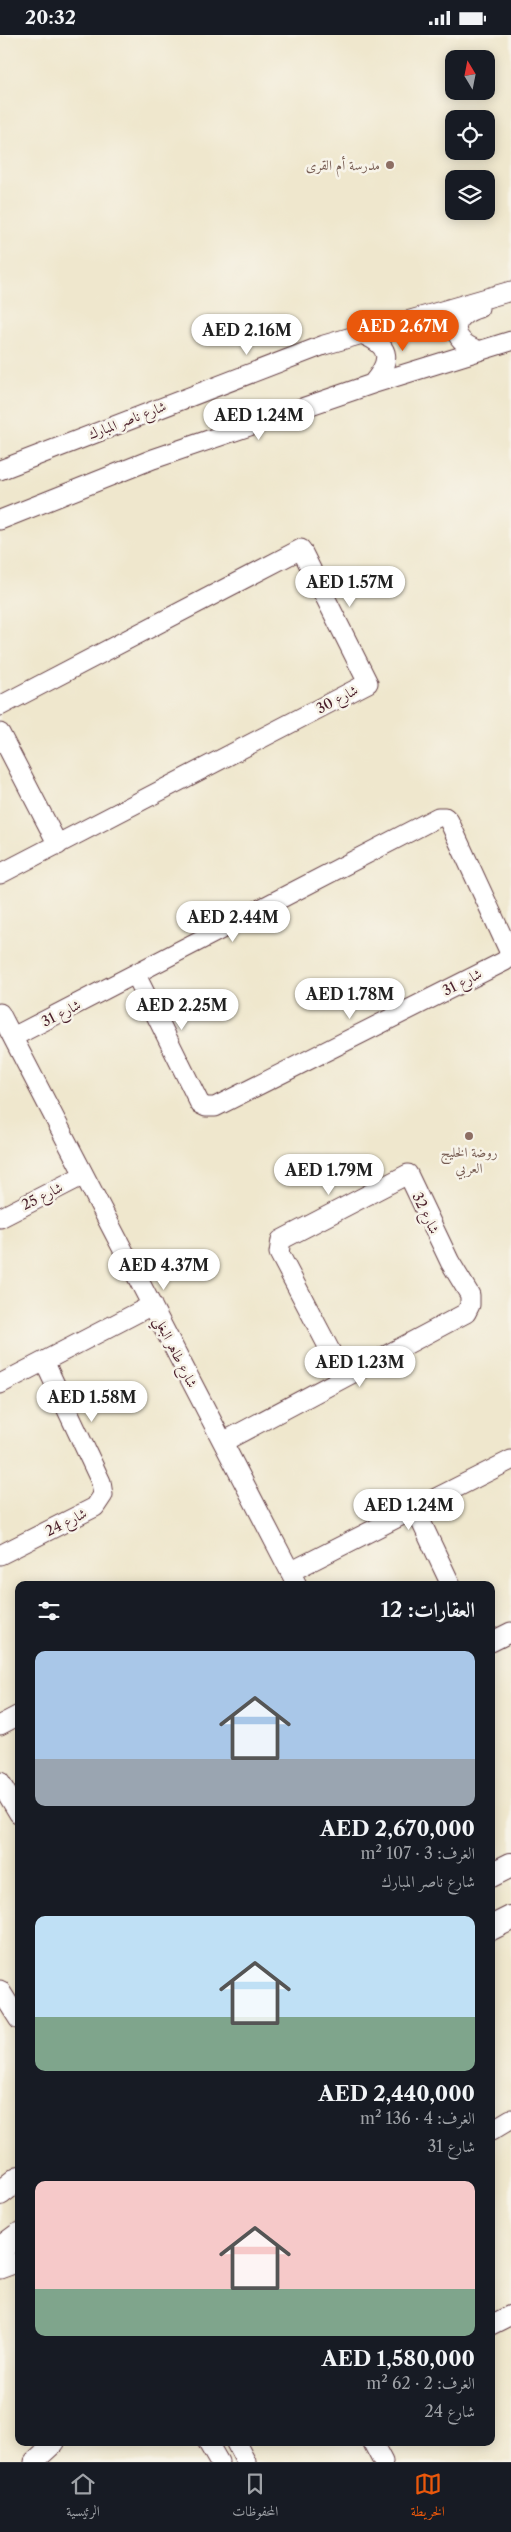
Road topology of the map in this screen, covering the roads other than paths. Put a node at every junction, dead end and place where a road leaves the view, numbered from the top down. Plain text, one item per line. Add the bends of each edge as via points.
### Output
1 (511, 291) edge
2 (511, 299) edge
3 (364, 335) junction
4 (511, 341) edge
5 (478, 350) junction
6 (372, 384) junction
7 (0, 453) edge
8 (24, 460) junction
9 (0, 470) edge
10 (0, 520) edge
11 (0, 706) edge
12 (0, 733) edge
13 (58, 845) junction
14 (0, 874) edge
15 (136, 975) junction
16 (0, 1013) edge
17 (13, 1037) junction
18 (84, 1175) junction
19 (0, 1217) edge
20 (152, 1305) junction
21 (44, 1361) junction
22 (344, 1377) junction
23 (0, 1384) edge
24 (223, 1442) junction
25 (511, 1460) edge
26 (415, 1509) junction
27 (0, 1555) edge
28 (294, 1579) edge
29 (449, 1581) edge
30 (511, 1632) edge
31 (495, 1640) edge
32 (15, 1717) edge
33 (0, 1725) edge
34 (0, 1781) edge
35 (15, 1807) edge
36 (511, 1865) edge
37 (495, 1873) edge
38 (511, 1918) edge
39 (495, 1926) edge
40 (0, 1991) edge
41 (15, 2014) edge
42 (511, 2119) edge
43 (495, 2129) edge
44 (15, 2181) edge
45 (0, 2193) edge
46 (15, 2238) edge
47 (0, 2249) edge
48 (15, 2263) edge
49 (0, 2269) edge
50 (511, 2315) edge
51 (495, 2323) edge
52 (52, 2446) edge
53 (210, 2446) edge
54 (238, 2446) edge
55 (375, 2446) edge
56 (34, 2462) edge
57 (219, 2462) edge
58 (246, 2462) edge
59 (383, 2462) edge

1 - 3 street, شارع ناصر المبارك
2 - 5 street via 467,312 459,318 456,325 458,338 466,346
3 - 6 street via 380,343 386,355 382,372
3 - 8 street, شارع ناصر المبارك via 324,345
4 - 5 street
5 - 6 street
6 - 10 street via 154,459
7 - 8 street
8 - 9 street, شارع ناصر المبارك
11 - 13 street, شارع 30 via 301,549 368,683
12 - 13 street
13 - 14 street, شارع 30
15 - 15 street, شارع 31 via 438,817 449,821 510,953 505,961 223,1102 206,1107 200,1103
15 - 17 street, شارع 31
16 - 17 street, شارع طاهر البغلي
17 - 18 street, شارع طاهر البغلي
18 - 19 street, شارع 25
18 - 20 street, شارع طاهر البغلي
20 - 21 street
20 - 24 street, شارع طاهر البغلي
21 - 23 street
21 - 27 street, شارع 24 via 102,1482 103,1495 95,1507
22 - 22 street, شارع 32 via 466,1313 470,1305 470,1295 450,1262 408,1174 281,1240 278,1246
22 - 24 street, شارع 32
24 - 28 street, شارع طاهر البغلي
25 - 26 street
26 - 28 street
26 - 29 street
30 - 31 street
32 - 33 street
34 - 35 street
36 - 37 main road
38 - 39 main road
40 - 41 street
42 - 43 street
44 - 45 main road
46 - 47 main road
48 - 49 street
50 - 51 street
52 - 56 street
53 - 57 street
54 - 58 street
55 - 59 street

